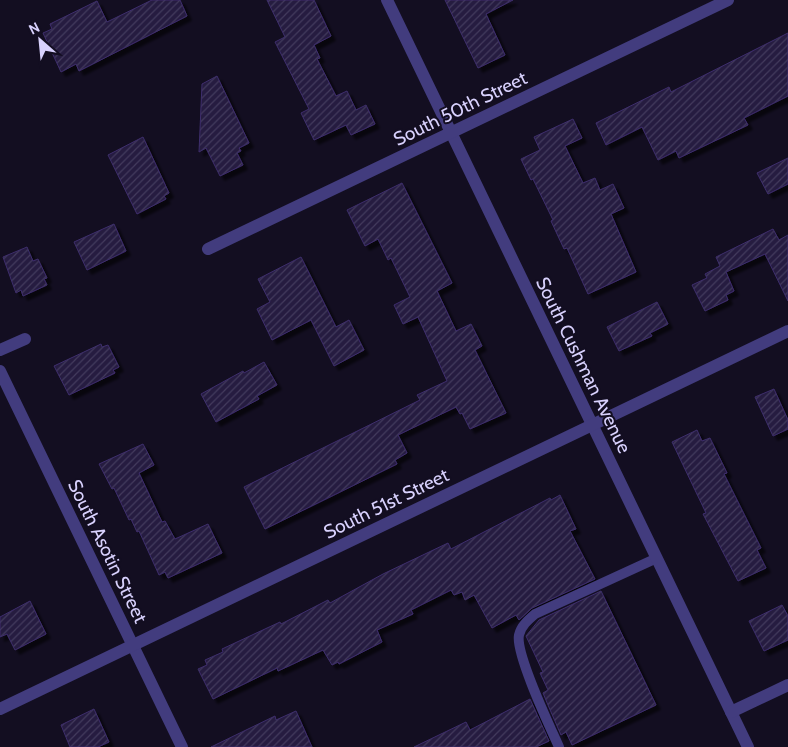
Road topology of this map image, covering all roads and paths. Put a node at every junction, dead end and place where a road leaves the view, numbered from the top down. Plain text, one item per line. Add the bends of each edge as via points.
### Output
1 (387, 0) edge
2 (728, 0) edge
3 (451, 133) junction
4 (208, 249) dead end
5 (788, 331) edge
6 (25, 339) dead end
7 (0, 350) edge
8 (0, 372) edge
9 (592, 425) junction
10 (657, 558) junction
11 (132, 645) junction
12 (788, 684) edge
13 (0, 709) edge
14 (731, 712) junction
15 (182, 747) edge
16 (559, 747) edge
17 (748, 747) edge

1 - 3 street, South Cushman Avenue
2 - 3 street, South 50th Street
3 - 4 street, South 50th Street
3 - 9 street, South Cushman Avenue
5 - 9 street, South 51st Street
6 - 7 street
8 - 11 street, South Asotin Street
9 - 10 street, South Cushman Avenue
9 - 11 street, South 51st Street
10 - 14 street, South Cushman Avenue
10 - 16 lane via 535,614 524,624 518,636 524,662
11 - 13 street, South 51st Street
11 - 15 street, South Asotin Street
12 - 14 street
14 - 17 street, South Cushman Avenue

